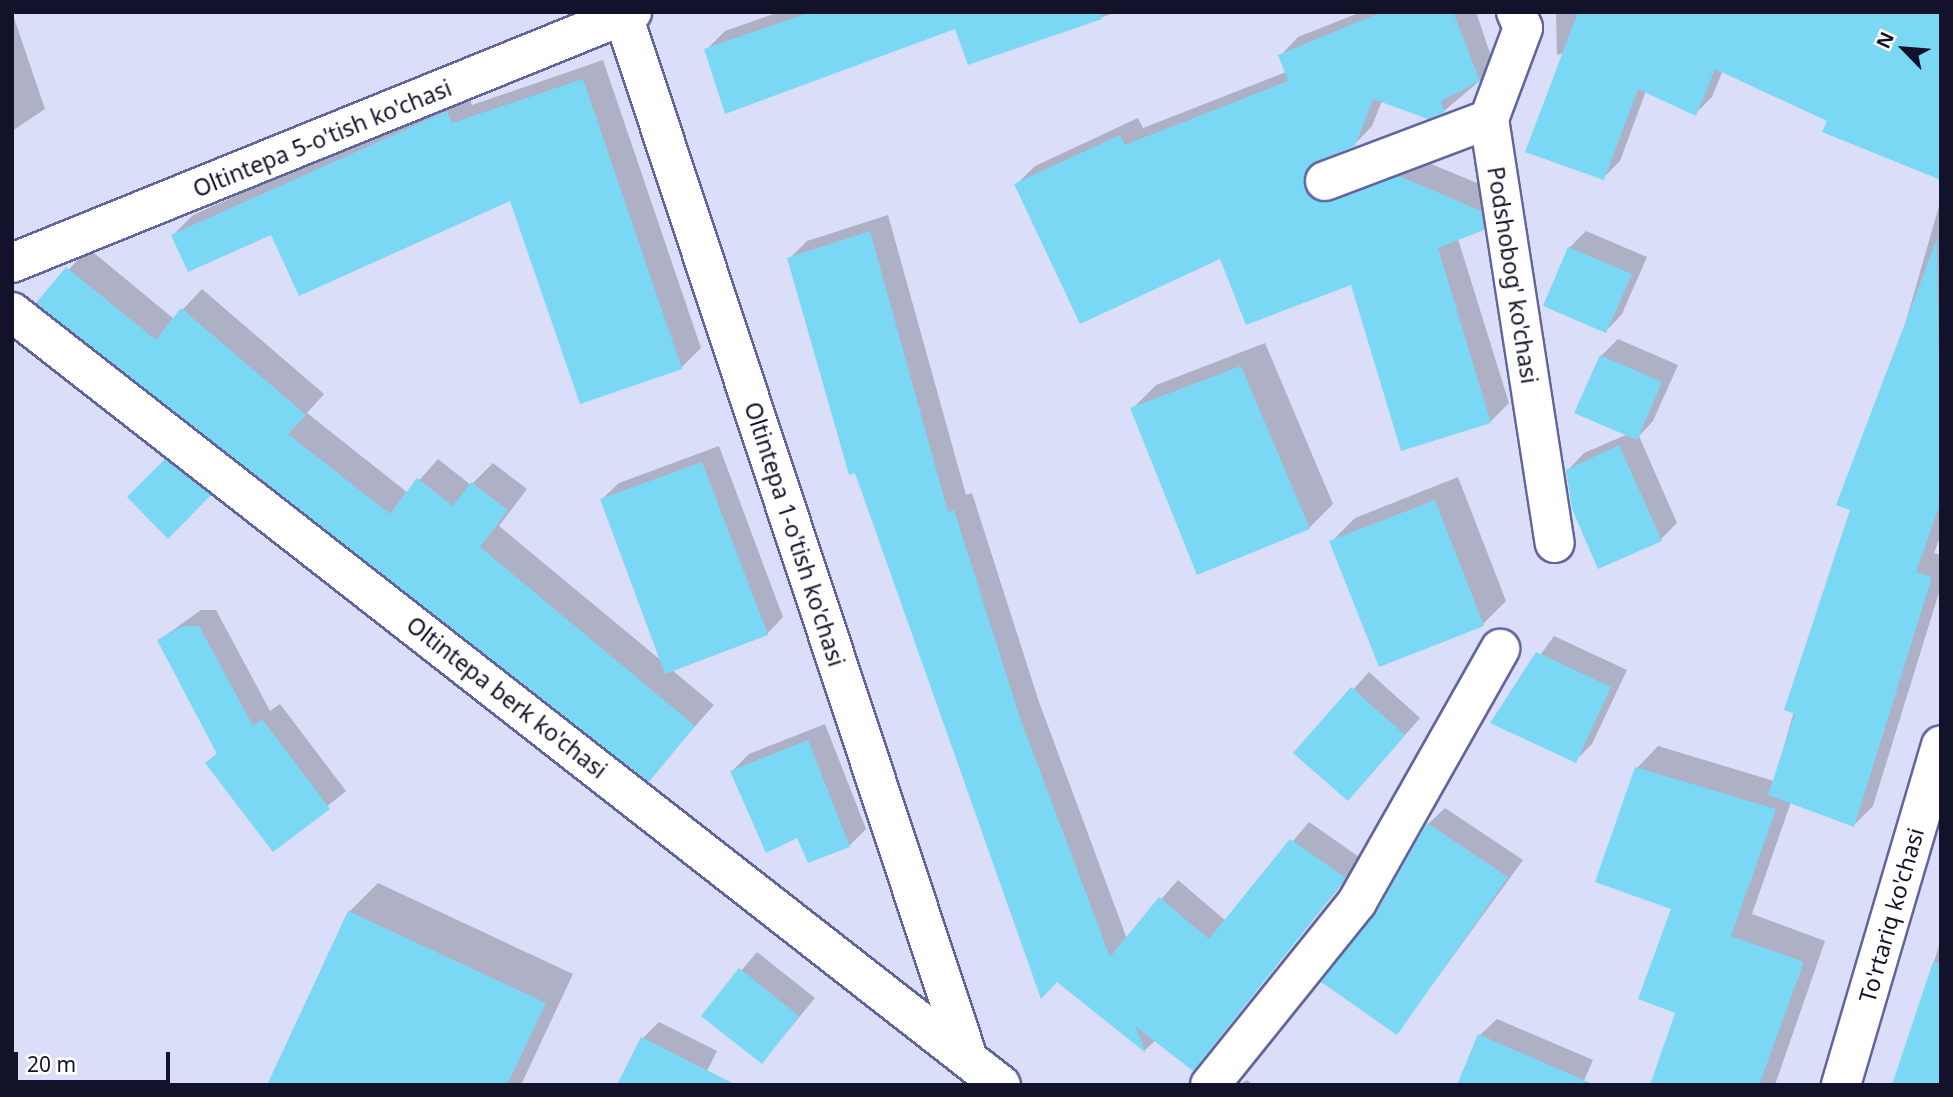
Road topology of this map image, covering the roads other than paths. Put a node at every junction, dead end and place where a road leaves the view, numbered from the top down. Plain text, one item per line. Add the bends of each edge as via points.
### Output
1 (1516, 12) edge
2 (626, 13) edge
3 (1489, 119) junction
4 (1325, 181) dead end
5 (12, 263) edge
6 (12, 312) edge
7 (1555, 543) dead end
8 (1500, 649) dead end
9 (1941, 745) edge
10 (967, 1055) junction
11 (1001, 1085) edge
12 (1210, 1085) edge
13 (1840, 1085) edge

1 - 3 street, Podshobog' ko'chasi via 1523,28
2 - 5 street, Oltintepa 5-o'tish ko'chasi
2 - 10 street, Oltintepa 1-o'tish ko'chasi
3 - 4 street
3 - 7 street, Podshobog' ko'chasi
6 - 10 street, Oltintepa berk ko'chasi
8 - 12 street via 1357,901
9 - 13 street, To'rtariq ko'chasi
10 - 11 street, Oltintepa berk ko'chasi

